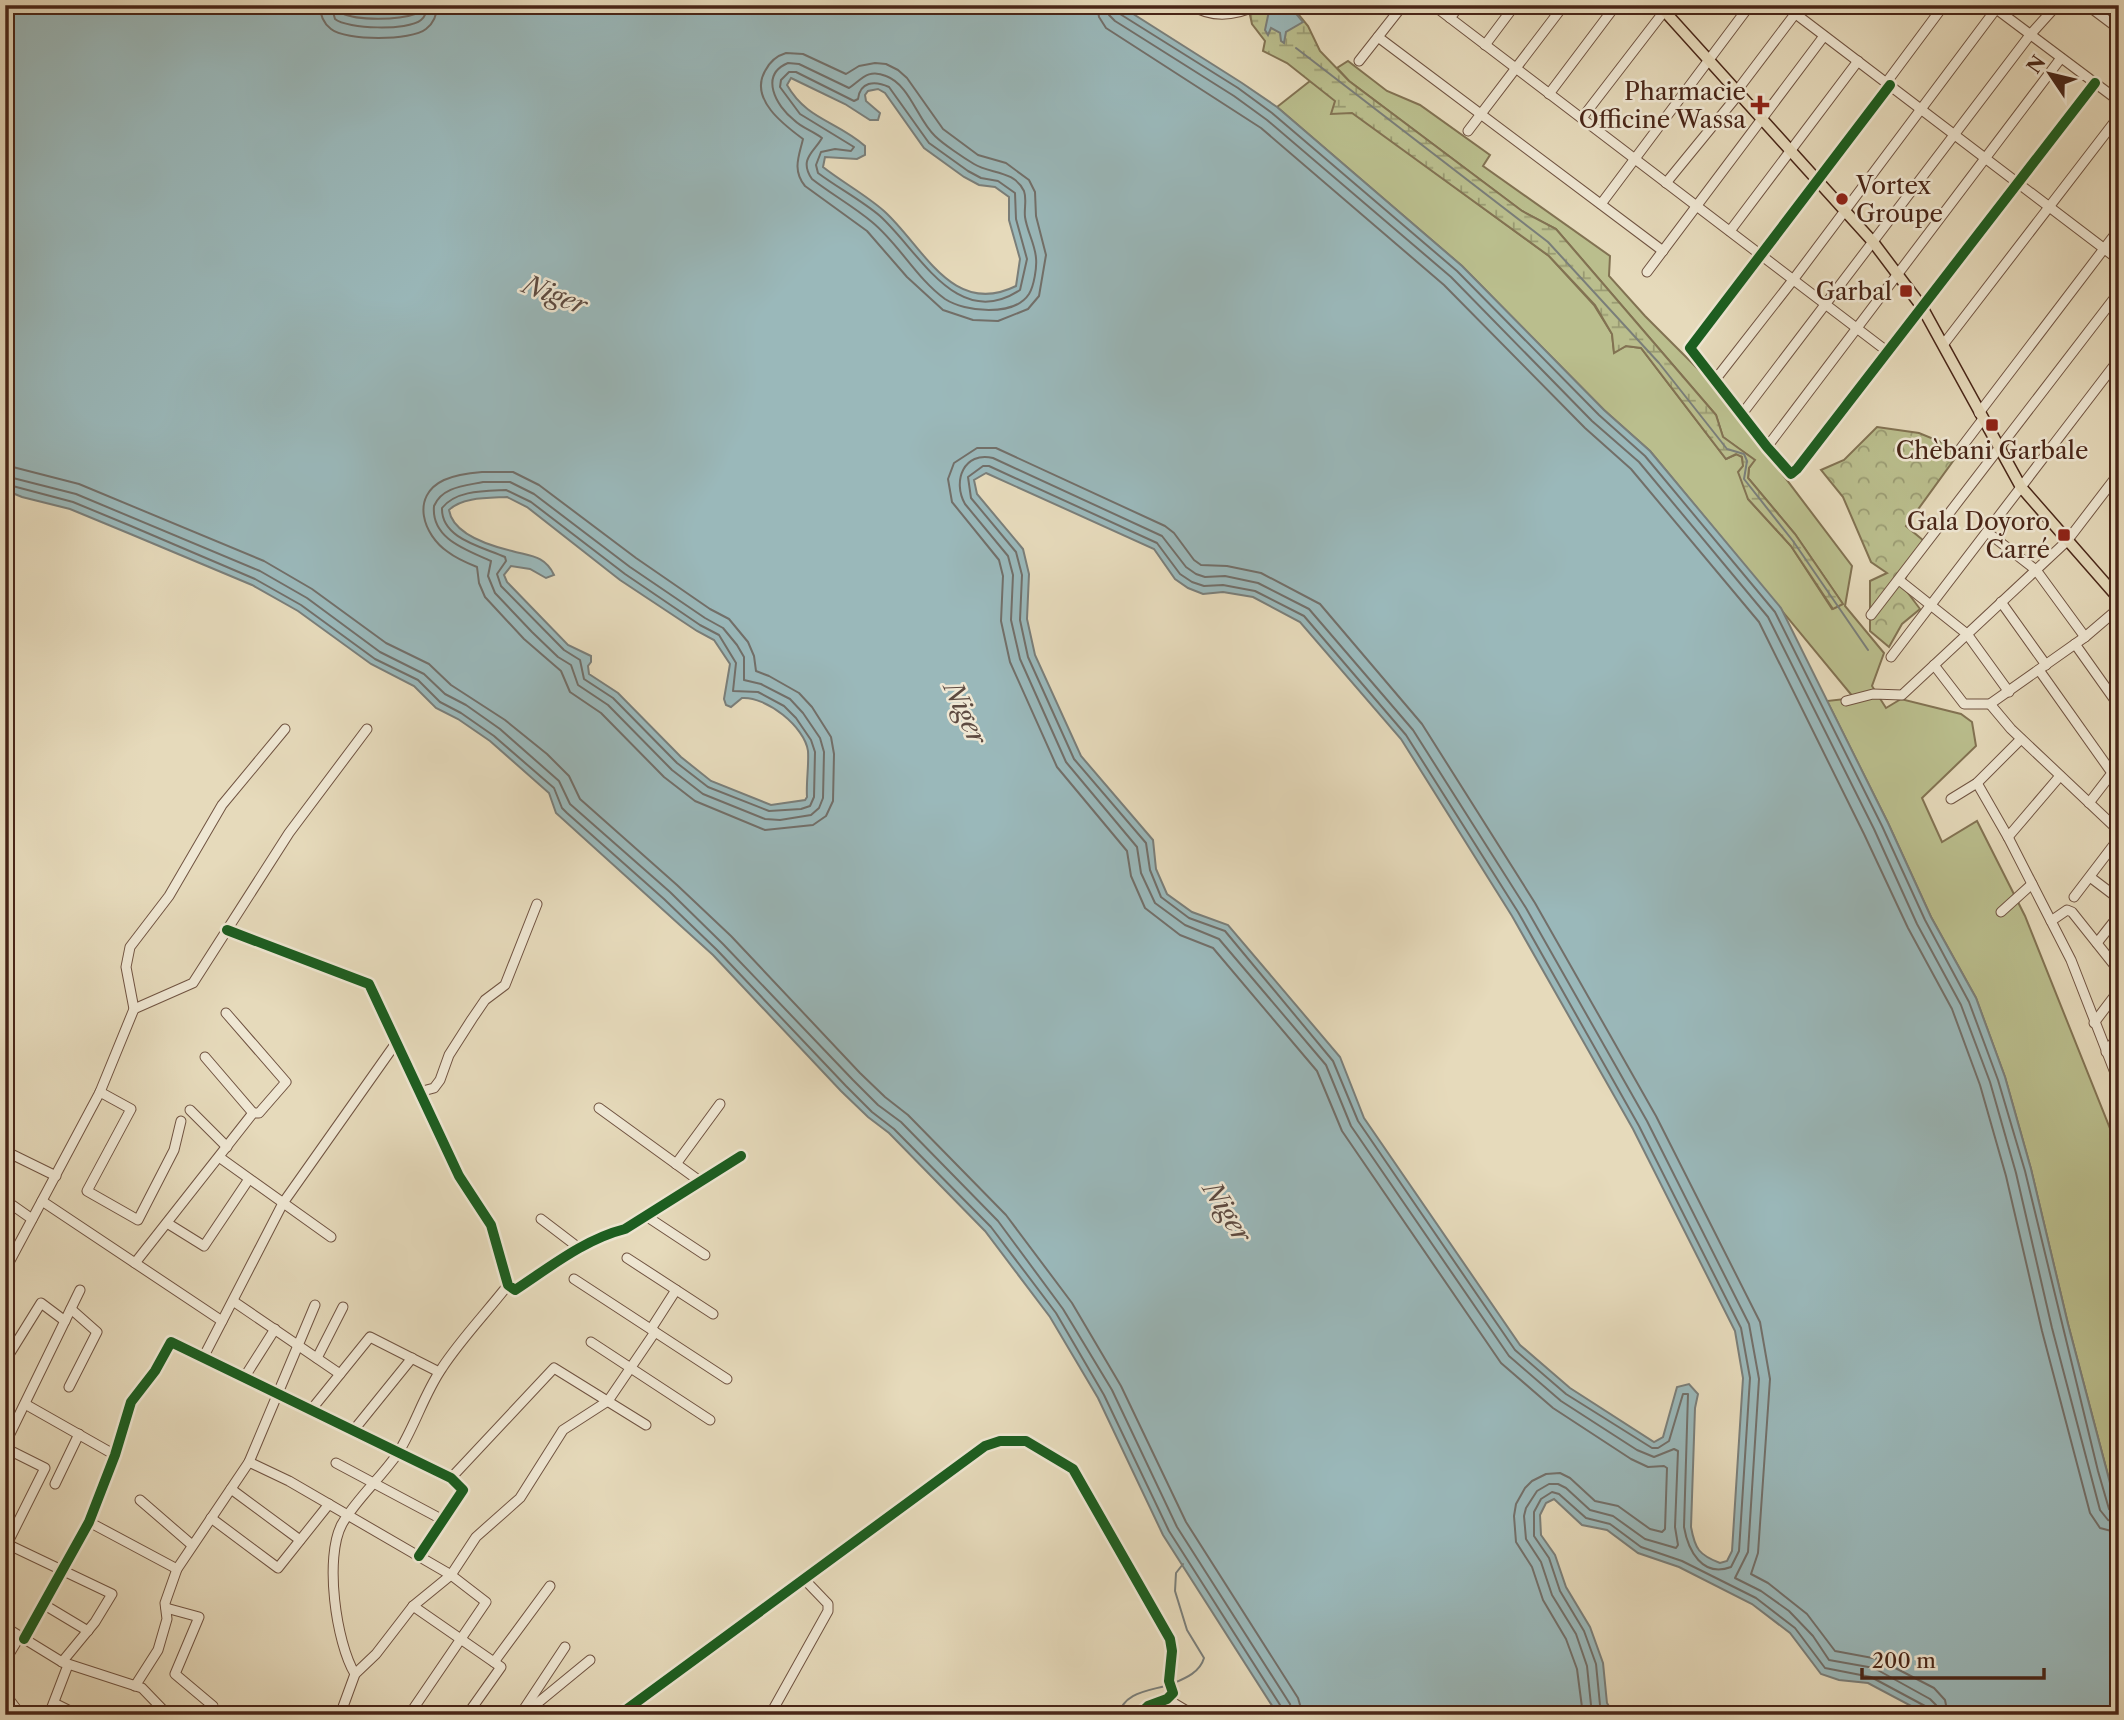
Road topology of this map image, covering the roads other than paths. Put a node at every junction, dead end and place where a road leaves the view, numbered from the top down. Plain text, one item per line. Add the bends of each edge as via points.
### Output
1 (1191, 5) edge
2 (1258, 5) edge
3 (1403, 5) edge
4 (1433, 5) edge
5 (1460, 5) edge
6 (1515, 5) edge
7 (1564, 5) edge
8 (1616, 5) edge
9 (1750, 5) edge
10 (1784, 5) edge
11 (1944, 5) edge
12 (2057, 5) edge
13 (2087, 5) edge
14 (1664, 7) edge
15 (1995, 7) edge
16 (1795, 14) junction
17 (1450, 18) junction
18 (2119, 29) edge
19 (2030, 35) junction
20 (1824, 36) junction
21 (1378, 37) junction
22 (1485, 45) junction
23 (2061, 58) junction
24 (1359, 61) dead end
25 (1708, 61) junction
26 (1858, 61) junction
27 (1516, 68) junction
28 (2095, 83) junction
29 (1888, 84) junction
30 (1737, 93) junction
31 (1549, 94) junction
32 (2119, 101) edge
33 (1921, 109) junction
34 (1480, 114) junction
35 (2119, 116) edge
36 (1582, 118) junction
37 (1761, 120) junction
38 (1468, 131) dead end
39 (1954, 135) junction
40 (1790, 151) junction
41 (1986, 158) junction
42 (1635, 159) junction
43 (1817, 181) junction
44 (1666, 183) junction
45 (2018, 183) junction
46 (1601, 204) junction
47 (1697, 206) junction
48 (2049, 206) junction
49 (1844, 211) junction
50 (2119, 229) edge
51 (1730, 231) junction
52 (1873, 242) junction
53 (2104, 248) junction
54 (1663, 251) junction
55 (1761, 255) junction
56 (2119, 260) edge
57 (1647, 272) dead end
58 (1898, 274) junction
59 (1793, 280) junction
60 (2119, 292) edge
61 (1826, 304) junction
62 (1923, 307) junction
63 (1857, 328) junction
64 (1943, 345) junction
65 (1888, 352) junction
66 (2119, 359) edge
67 (1715, 380) junction
68 (1742, 414) junction
69 (1981, 416) junction
70 (1767, 447) junction
71 (1961, 448) dead end
72 (1999, 449) junction
73 (2119, 473) edge
74 (2021, 487) junction
75 (1987, 532) junction
76 (2067, 541) junction
77 (2036, 570) junction
78 (1899, 580) junction
79 (2119, 599) edge
80 (2001, 603) junction
81 (1931, 605) junction
82 (2119, 608) edge
83 (1871, 615) dead end
84 (1967, 634) junction
85 (2085, 637) junction
86 (2075, 644) junction
87 (1891, 657) dead end
88 (1934, 665) junction
89 (2042, 668) junction
90 (2009, 692) junction
91 (1846, 701) dead end
92 (1990, 704) junction
93 (2119, 706) edge
94 (285, 729) dead end
95 (367, 729) dead end
96 (2021, 739) junction
97 (2119, 764) edge
98 (2112, 773) junction
99 (2060, 776) junction
100 (1977, 783) junction
101 (1951, 799) dead end
102 (2089, 803) junction
103 (2119, 831) edge
104 (2008, 837) junction
105 (2119, 838) edge
106 (2090, 877) junction
107 (2032, 884) junction
108 (2074, 897) dead end
109 (2119, 899) edge
110 (537, 904) dead end
111 (2001, 912) dead end
112 (2119, 915) edge
113 (2051, 921) junction
114 (227, 930) junction
115 (2097, 943) junction
116 (2119, 971) edge
117 (2119, 990) edge
118 (134, 1009) junction
119 (226, 1013) dead end
120 (2094, 1023) junction
121 (2119, 1035) edge
122 (396, 1043) junction
123 (2106, 1052) junction
124 (205, 1057) dead end
125 (2119, 1083) edge
126 (100, 1092) junction
127 (419, 1092) junction
128 (720, 1104) dead end
129 (599, 1108) dead end
130 (190, 1110) dead end
131 (253, 1114) junction
132 (181, 1121) dead end
133 (227, 1147) junction
134 (5, 1150) edge
135 (741, 1156) dead end
136 (219, 1157) junction
137 (676, 1164) junction
138 (56, 1176) junction
139 (249, 1179) junction
140 (701, 1182) junction
141 (5, 1200) edge
142 (42, 1201) junction
143 (283, 1203) junction
144 (646, 1216) junction
145 (33, 1219) junction
146 (541, 1219) dead end
147 (167, 1223) junction
148 (331, 1237) dead end
149 (579, 1248) junction
150 (705, 1255) dead end
151 (626, 1258) dead end
152 (135, 1263) junction
153 (5, 1270) edge
154 (574, 1279) dead end
155 (509, 1284) junction
156 (80, 1290) dead end
157 (676, 1290) junction
158 (233, 1301) junction
159 (315, 1305) dead end
160 (343, 1307) dead end
161 (71, 1309) junction
162 (713, 1314) dead end
163 (65, 1321) junction
164 (222, 1321) junction
165 (275, 1329) junction
166 (653, 1330) junction
167 (591, 1342) dead end
168 (298, 1345) junction
169 (203, 1358) junction
170 (317, 1358) junction
171 (412, 1358) junction
172 (5, 1361) edge
173 (630, 1368) junction
174 (439, 1372) junction
175 (340, 1374) junction
176 (244, 1378) junction
177 (727, 1378) dead end
178 (69, 1387) dead end
179 (278, 1394) junction
180 (608, 1401) junction
181 (25, 1404) junction
182 (311, 1410) junction
183 (710, 1420) dead end
184 (646, 1425) dead end
185 (353, 1431) junction
186 (79, 1434) junction
187 (5, 1446) edge
188 (398, 1452) junction
189 (115, 1455) junction
190 (249, 1462) junction
191 (335, 1463) dead end
192 (451, 1478) junction
193 (373, 1483) junction
194 (55, 1484) dead end
195 (230, 1489) junction
196 (140, 1500) dead end
197 (329, 1504) junction
198 (348, 1515) junction
199 (211, 1518) junction
200 (443, 1520) junction
201 (89, 1522) junction
202 (300, 1540) junction
203 (192, 1545) junction
204 (6, 1546) edge
205 (419, 1556) junction
206 (177, 1569) junction
207 (62, 1570) junction
208 (451, 1574) junction
209 (804, 1579) junction
210 (550, 1586) dead end
211 (43, 1604) junction
212 (414, 1606) junction
213 (166, 1608) junction
214 (5, 1627) edge
215 (88, 1631) junction
216 (22, 1638) junction
217 (461, 1640) junction
218 (565, 1647) dead end
219 (590, 1660) dead end
220 (5, 1661) edge
221 (494, 1662) junction
222 (65, 1663) junction
223 (355, 1674) junction
224 (135, 1686) junction
225 (5, 1694) edge
226 (1167, 1699) junction
227 (21, 1715) edge
228 (78, 1715) edge
229 (168, 1715) edge
230 (206, 1715) edge
231 (340, 1715) edge
232 (409, 1715) edge
233 (467, 1715) edge
234 (521, 1715) edge
235 (619, 1715) edge
236 (770, 1715) edge
237 (1139, 1715) edge
238 (1201, 1715) edge

1 - 2 street via 1218,15
3 - 21 street
4 - 17 street
5 - 17 street
6 - 22 street
7 - 27 street
8 - 31 street
9 - 25 street
10 - 16 street
11 - 29 street
12 - 19 street
13 - 18 street
14 - 25 main road
14 - 36 street
15 - 19 street
15 - 33 street
16 - 20 street
16 - 30 street
17 - 22 street
19 - 23 street
19 - 39 street
20 - 26 street
20 - 37 street
21 - 24 street
21 - 34 street
22 - 27 street
23 - 28 street
23 - 41 street
25 - 30 main road
25 - 42 street
26 - 29 street
26 - 40 street
27 - 31 street
27 - 34 street
28 - 32 street
28 - 45 street
29 - 33 street
29 - 43 street
30 - 37 main road
30 - 44 street
31 - 36 street
33 - 39 street
33 - 49 street
34 - 38 street
34 - 46 street
35 - 48 street
36 - 42 street
37 - 40 main road
37 - 47 street
39 - 41 street
39 - 52 street
40 - 43 main road
40 - 51 street
41 - 45 street
41 - 58 street
42 - 44 street
42 - 46 street
43 - 49 main road
43 - 55 street
44 - 47 street
45 - 48 street
45 - 62 street
46 - 54 street
47 - 51 street
47 - 54 street
48 - 53 street
48 - 64 street
49 - 52 main road
49 - 59 street
50 - 53 street
51 - 55 street
52 - 58 main road
52 - 61 street
53 - 56 street
53 - 69 street
54 - 57 street
55 - 59 street
55 - 67 street via 1690,348
58 - 62 main road
58 - 63 street
59 - 61 street
59 - 67 street
60 - 72 street
61 - 63 street
61 - 68 street
62 - 64 main road
62 - 65 street
63 - 65 street
63 - 70 street
64 - 69 main road
65 - 70 street via 1791,474
66 - 74 street
67 - 68 street
68 - 70 street
69 - 71 street
69 - 72 main road
72 - 74 main road
72 - 78 street
73 - 76 street
74 - 75 street
74 - 76 main road
75 - 77 street
75 - 81 street
76 - 77 street
76 - 79 main road
77 - 80 street
77 - 85 street
78 - 81 street
78 - 83 street
80 - 84 street
80 - 89 street
81 - 84 street
81 - 87 street
82 - 85 street
84 - 88 street
84 - 90 street
85 - 86 street
86 - 89 street
86 - 93 street
88 - 91 street via 1902,695 1873,694
88 - 92 street via 1964,705
89 - 90 street
89 - 98 street
90 - 92 street
92 - 96 street
94 - 118 street via 222,805 169,896 130,947 126,967
95 - 114 street via 289,833
96 - 99 street
96 - 100 street
97 - 98 street
98 - 102 street
99 - 102 street
99 - 104 street
100 - 101 street
100 - 104 street
102 - 103 street
104 - 107 street
105 - 106 street
106 - 108 street
106 - 109 street
107 - 111 street
107 - 113 street
110 - 127 street via 505,985 485,1000 449,1055 434,1088
112 - 115 street
113 - 115 street via 2067,910
113 - 120 street
114 - 118 street via 193,983
114 - 122 street via 369,984
115 - 116 street
117 - 120 street
118 - 126 street
119 - 131 street via 286,1082 259,1114
120 - 123 street
121 - 123 street
122 - 127 street
122 - 143 street
123 - 125 street
124 - 131 street
126 - 132 street via 131,1109 87,1191 138,1220 174,1150
126 - 138 street
127 - 155 street via 459,1176 491,1225
128 - 137 street
129 - 137 street
130 - 133 street
131 - 133 street
133 - 136 street
134 - 138 street
135 - 140 street
136 - 139 street
136 - 147 street
137 - 140 street
138 - 142 street
139 - 143 street
139 - 147 street via 204,1246
140 - 144 street
141 - 145 street
142 - 145 street
142 - 152 street
143 - 148 street
143 - 158 street
144 - 149 street
144 - 150 street
145 - 153 street
146 - 149 street
147 - 152 street
149 - 155 street via 515,1290
151 - 157 street
152 - 164 street
154 - 166 street
155 - 174 street
156 - 161 street
157 - 162 street
157 - 166 street
158 - 164 street
158 - 165 street
159 - 168 street
160 - 170 street
161 - 163 street
161 - 178 street via 97,1332
163 - 172 street via 41,1303
163 - 181 street
164 - 169 street
165 - 168 street
165 - 176 street
166 - 173 street
166 - 177 street
167 - 173 street
168 - 170 street
168 - 179 street
169 - 176 street
169 - 189 street via 171,1342 131,1402
170 - 175 street
171 - 174 street
171 - 175 street via 370,1337
171 - 185 street
173 - 180 street
173 - 183 street
174 - 188 street
175 - 182 street
176 - 179 street
179 - 182 street
179 - 190 street
180 - 184 street
180 - 192 street via 554,1368
180 - 208 street via 563,1430 520,1498 476,1537
181 - 186 street
181 - 187 street
182 - 185 street
185 - 188 street
186 - 189 street
186 - 194 street
187 - 204 street via 45,1468
188 - 192 street
188 - 193 street
189 - 201 street
190 - 195 street
190 - 197 street
191 - 193 street
192 - 200 street via 463,1490
193 - 198 street
193 - 200 street
195 - 199 street
195 - 202 street
196 - 203 street
197 - 198 street
197 - 202 street
198 - 205 street
198 - 223 street via 340,1528 334,1561 335,1611 347,1661
199 - 202 street via 278,1567
199 - 203 street
200 - 205 street
201 - 206 street
201 - 207 street
203 - 206 street
204 - 207 street
205 - 208 street
206 - 213 street
207 - 211 street
207 - 215 street via 112,1594
208 - 212 street
208 - 217 street via 486,1602
209 - 226 street via 985,1446 1026,1441 1073,1469 1171,1639 1173,1693
209 - 235 street
209 - 236 street via 828,1604 828,1611
210 - 221 street
211 - 215 street
211 - 216 street
212 - 217 street
212 - 223 street
213 - 224 street via 158,1650
213 - 230 street via 199,1617 176,1674 214,1706
214 - 216 street
215 - 222 street
216 - 220 street
216 - 222 street
217 - 221 street
217 - 232 street
218 - 234 street
219 - 234 street
221 - 233 street via 501,1667
222 - 224 street
222 - 228 street via 52,1708
223 - 231 street
224 - 229 street
225 - 227 street
226 - 237 street
226 - 238 street

